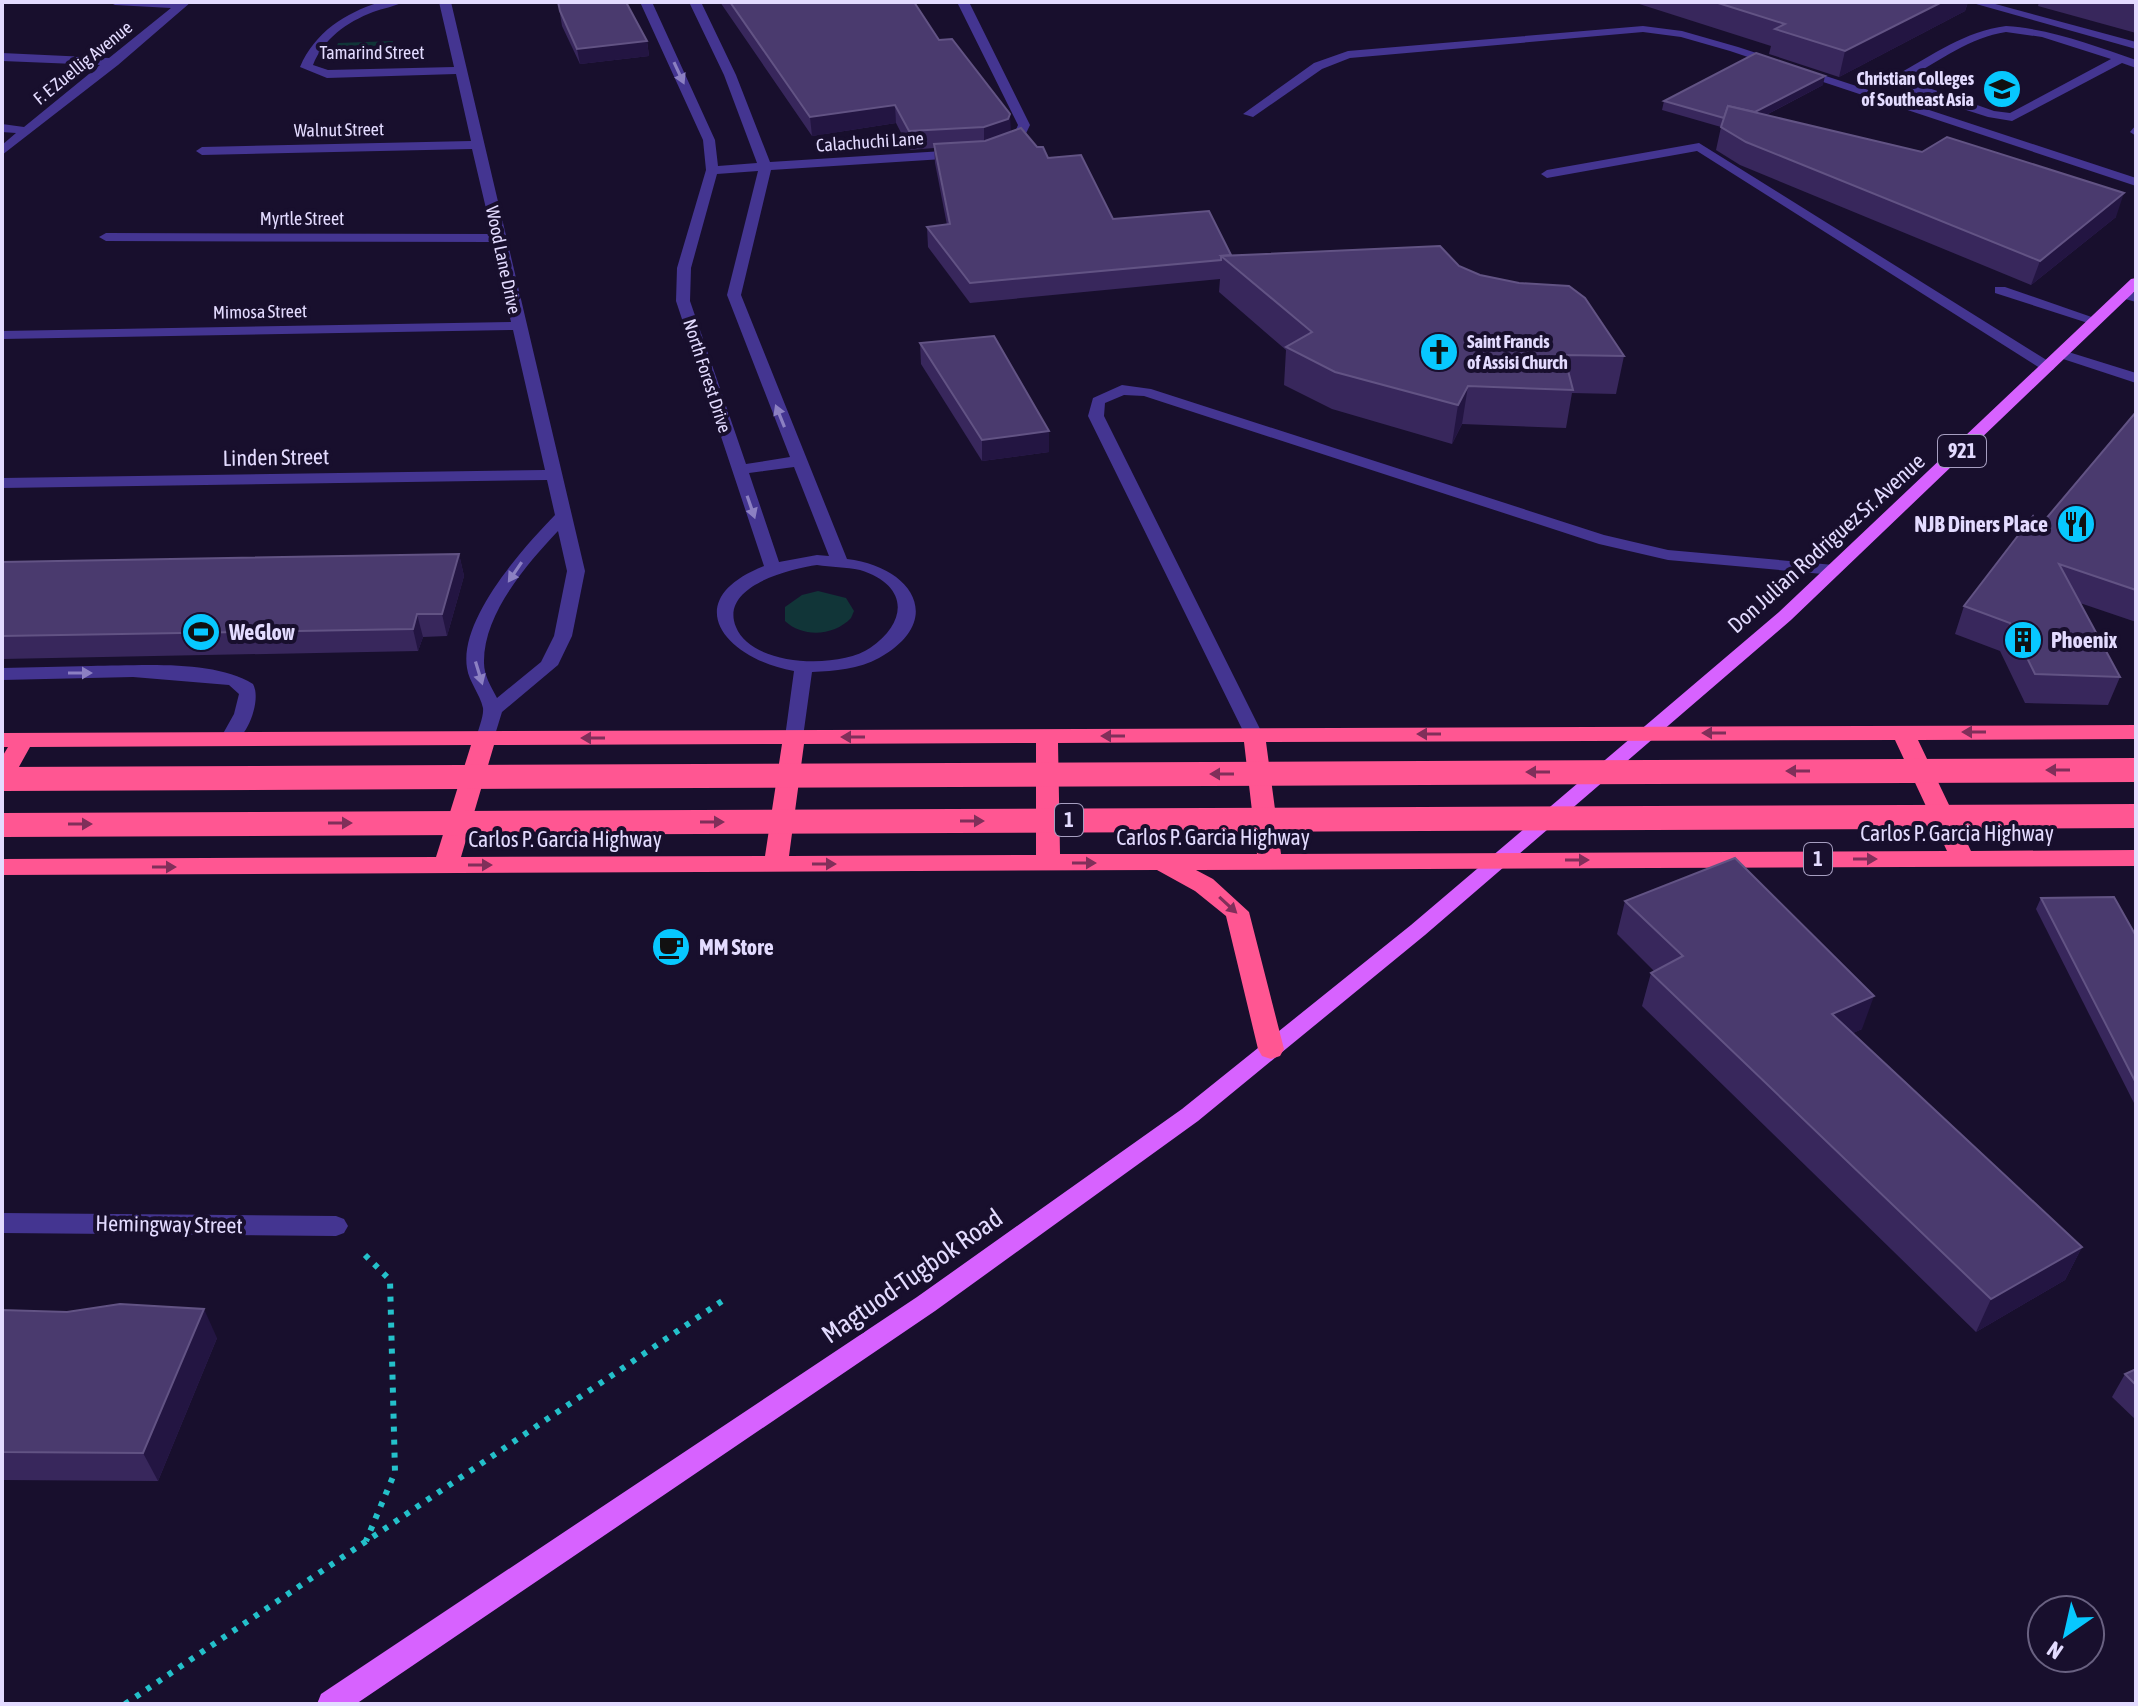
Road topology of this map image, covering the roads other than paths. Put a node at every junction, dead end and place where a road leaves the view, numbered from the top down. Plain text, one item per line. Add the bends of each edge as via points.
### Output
1 (115, 2) edge
2 (397, 2) edge
3 (445, 2) edge
4 (646, 2) edge
5 (695, 2) edge
6 (963, 2) edge
7 (1975, 2) edge
8 (183, 4) edge
9 (2136, 46) edge
10 (2, 57) edge
11 (2120, 59) junction
12 (114, 62) junction
13 (2136, 64) edge
14 (461, 70) junction
15 (1249, 114) dead end
16 (2, 128) edge
17 (27, 131) junction
18 (478, 145) junction
19 (997, 150) edge
20 (2, 151) edge
21 (202, 151) dead end
22 (969, 154) edge
23 (765, 167) junction
24 (712, 170) junction
25 (1547, 174) dead end
26 (2136, 182) edge
27 (106, 237) dead end
28 (499, 238) junction
29 (2136, 282) edge
30 (2000, 290) dead end
31 (2130, 296) edge
32 (2096, 321) junction
33 (518, 326) junction
34 (2, 335) edge
35 (2062, 354) junction
36 (2048, 367) junction
37 (2136, 378) edge
38 (799, 461) junction
39 (739, 470) junction
40 (551, 475) junction
41 (2, 483) edge
42 (561, 518) junction
43 (839, 560) junction
44 (773, 569) junction
45 (1834, 570) junction
46 (804, 667) junction
47 (2, 674) edge
48 (493, 710) junction
49 (1903, 732) junction
50 (2136, 732) edge
51 (1647, 734) junction
52 (1254, 735) junction
53 (1047, 736) junction
54 (794, 737) junction
55 (485, 738) junction
56 (229, 739) junction
57 (13, 740) edge
58 (2136, 770) edge
59 (2, 778) edge
60 (2136, 816) edge
61 (2, 825) edge
62 (2136, 858) edge
63 (1963, 859) junction
64 (1499, 861) junction
65 (1270, 862) junction
66 (1048, 863) junction
67 (1163, 863) junction
68 (776, 864) junction
69 (446, 865) junction
70 (2, 867) edge
71 (1271, 1049) junction
72 (2, 1223) edge
73 (336, 1226) road end
74 (331, 1704) edge

1 - 8 street
2 - 14 street, Tamarind Street via 354,14 310,56 306,67 327,74
3 - 14 street, Wood Lane Drive
4 -> 24 street, North Forest Drive via 709,140
5 - 23 street
6 - 19 street via 1024,125 1017,141
7 - 9 street
8 - 12 street, F. E Zuellig Avenue
10 - 12 street
11 - 11 street via 2006,28 1989,31 1902,77 1914,89 2012,117
11 - 13 street
12 - 17 street, F. E Zuellig Avenue
14 - 18 street, Wood Lane Drive
15 - 26 street via 1318,66 1348,55 1643,29 1724,46
16 - 17 street
17 - 20 street, F. E Zuellig Avenue
18 - 21 street, Walnut Street
18 - 28 street, Wood Lane Drive
22 - 23 street, Calachuchi Lane
23 - 24 street, Calachuchi Lane
38 -> 23 street via 734,295
24 - 39 street, North Forest Drive via 684,268 683,301
25 - 36 street via 1699,147
27 - 28 street, Myrtle Street
28 - 33 street, Wood Lane Drive
29 - 31 main road, Don Julian Rodriguez Sr. Avenue / 921
30 - 32 street
31 - 32 main road, Don Julian Rodriguez Sr. Avenue / 921
32 - 35 main road, Don Julian Rodriguez Sr. Avenue / 921
33 - 34 street, Mimosa Street
33 - 40 street, Wood Lane Drive
35 - 36 main road, Don Julian Rodriguez Sr. Avenue / 921
35 - 37 street
36 - 45 main road, Don Julian Rodriguez Sr. Avenue / 921
38 - 39 street
38 - 43 street
39 -> 44 street, North Forest Drive
40 - 41 street, Linden Street
40 - 42 street, Wood Lane Drive
42 -> 48 street via 522,560 480,635 474,664
42 - 48 street, Wood Lane Drive via 576,571 563,636 549,665
43 - 44 street
43 - 46 street via 890,577 905,591 911,609 905,627 890,644 836,666
44 - 46 street via 731,598 725,617 731,635 747,651
45 - 51 main road, Don Julian Rodriguez Sr. Avenue / 921
45 - 52 street via 1668,555 1599,539 1146,392 1122,390 1098,401 1096,416
46 - 54 street
47 -> 56 street via 189,673 230,678 244,683 248,700
48 - 55 street
50 -> 49 highway
49 -> 51 highway
49 - 63 highway
51 -> 52 highway
51 - 64 main road, Don Julian Rodriguez Sr. Avenue
52 -> 53 highway
52 - 65 highway
53 -> 54 highway
53 - 66 highway
54 -> 55 highway
54 - 68 highway
55 - 56 highway
55 - 69 highway
56 - 57 highway
57 - 59 highway
58 -> 59 highway, 1, bridge
61 -> 60 highway, Carlos P. Garcia Highway / 1, bridge
62 - 63 highway, Carlos P. Garcia Highway / 1
64 -> 63 highway, Carlos P. Garcia Highway / 1
64 - 65 highway, Carlos P. Garcia Highway / 1
64 - 71 main road, Magtuod-Tugbok Road
65 - 67 highway, Carlos P. Garcia Highway / 1
66 -> 67 highway, Carlos P. Garcia Highway / 1
68 -> 66 highway, Carlos P. Garcia Highway / 1
67 -> 71 highway via 1204,885 1237,912
69 -> 68 highway, Carlos P. Garcia Highway / 1
70 -> 69 highway, Carlos P. Garcia Highway / 1
71 - 74 main road, Magtuod-Tugbok Road via 1190,1115 926,1304
72 - 73 street, Hemingway Street

